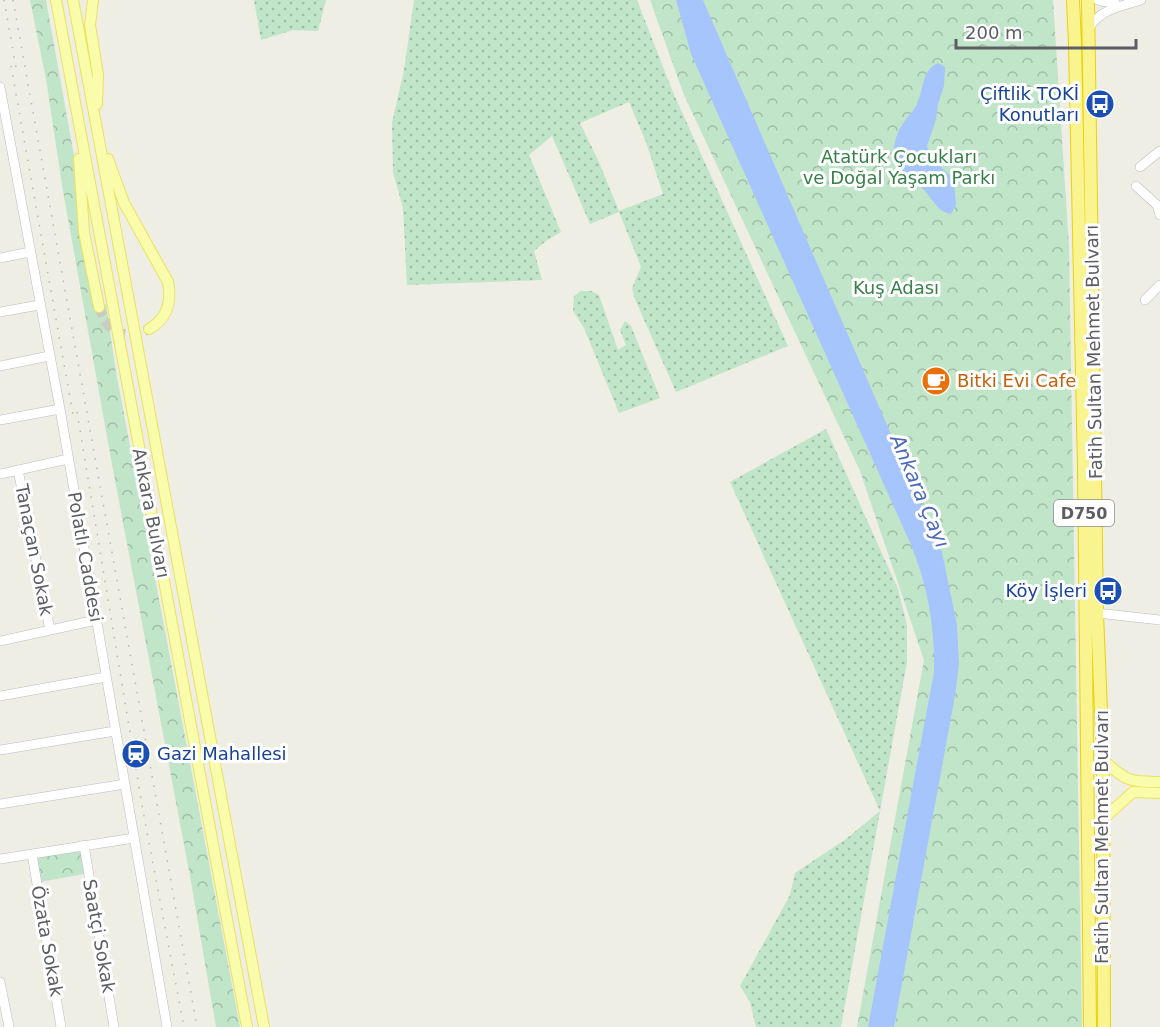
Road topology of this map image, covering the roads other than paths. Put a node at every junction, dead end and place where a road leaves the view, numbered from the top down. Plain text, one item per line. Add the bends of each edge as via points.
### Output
1 (54, 0) edge
2 (73, 0) edge
3 (93, 0) edge
4 (1073, 0) edge
5 (1088, 0) edge
6 (1098, 0) edge
7 (1115, 0) edge
8 (1141, 0) edge
9 (1089, 28) junction
10 (68, 68) junction
11 (0, 87) edge
12 (3, 115) edge
13 (97, 129) junction
14 (1160, 151) edge
15 (1140, 167) dead end
16 (1136, 186) dead end
17 (1160, 215) edge
18 (30, 252) junction
19 (0, 258) edge
20 (1160, 285) edge
21 (1145, 300) dead end
22 (39, 305) junction
23 (99, 307) tunnel mouth
24 (0, 312) edge
25 (149, 329) tunnel mouth
26 (49, 356) junction
27 (0, 366) edge
28 (60, 409) junction
29 (0, 420) edge
30 (68, 459) junction
31 (18, 470) junction
32 (0, 474) edge
33 (1097, 613) junction
34 (96, 620) junction
35 (1160, 620) edge
36 (50, 630) junction
37 (0, 641) edge
38 (106, 677) junction
39 (0, 696) edge
40 (115, 731) junction
41 (0, 750) edge
42 (1103, 760) junction
43 (1160, 782) edge
44 (125, 784) junction
45 (1133, 787) junction
46 (1160, 793) edge
47 (0, 804) edge
48 (1102, 820) junction
49 (134, 838) junction
50 (84, 846) junction
51 (32, 854) junction
52 (0, 859) edge
53 (0, 982) edge
54 (9, 1027) edge
55 (61, 1027) edge
56 (114, 1027) edge
57 (167, 1027) edge
58 (247, 1027) edge
59 (264, 1027) edge
60 (1090, 1027) edge
61 (1104, 1027) edge

1 - 10 main road, Ankara Bulvarı
2 - 13 main road, Ankara Bulvarı
3 - 13 main road via 90,25 98,75
4 - 60 highway, Fatih Sultan Mehmet Bulvarı / D750 via 1084,466
5 - 9 highway, Fatih Sultan Mehmet Bulvarı / D750
6 - 7 street
8 - 9 street via 1104,12
9 - 33 highway, Fatih Sultan Mehmet Bulvarı / D750
10 - 23 main road via 84,232
10 - 58 main road, Ankara Bulvarı
11 - 12 street, Polatlı Caddesi
12 - 18 street, Polatlı Caddesi
13 - 25 main road via 123,203 168,282 168,308
13 - 59 main road, Ankara Bulvarı
14 - 15 street
16 - 17 street via 1157,205
18 - 19 street
18 - 22 street, Polatlı Caddesi
20 - 21 street
22 - 24 street
22 - 26 street, Polatlı Caddesi
26 - 27 street
26 - 28 street, Polatlı Caddesi
28 - 29 street
28 - 30 street, Polatlı Caddesi
30 - 31 street
30 - 34 street, Polatlı Caddesi
31 - 32 street
31 - 36 street, Tanaçan Sokak
33 - 35 street
33 - 42 highway, Fatih Sultan Mehmet Bulvarı / D750
34 - 36 street
34 - 38 street, Polatlı Caddesi
36 - 37 street
38 - 39 street
38 - 40 street, Polatlı Caddesi
40 - 41 street
40 - 44 street, Polatlı Caddesi
42 - 45 main road
42 - 48 highway, Fatih Sultan Mehmet Bulvarı / D750
43 - 45 main road
44 - 47 street
44 - 49 street, Polatlı Caddesi
45 - 46 main road
45 - 48 main road
48 - 61 highway, Fatih Sultan Mehmet Bulvarı / D750
49 - 50 street
49 - 57 street, Polatlı Caddesi
50 - 51 street
50 - 56 street, Saatçi Sokak
51 - 52 street
51 - 55 street, Özata Sokak
53 - 54 street

